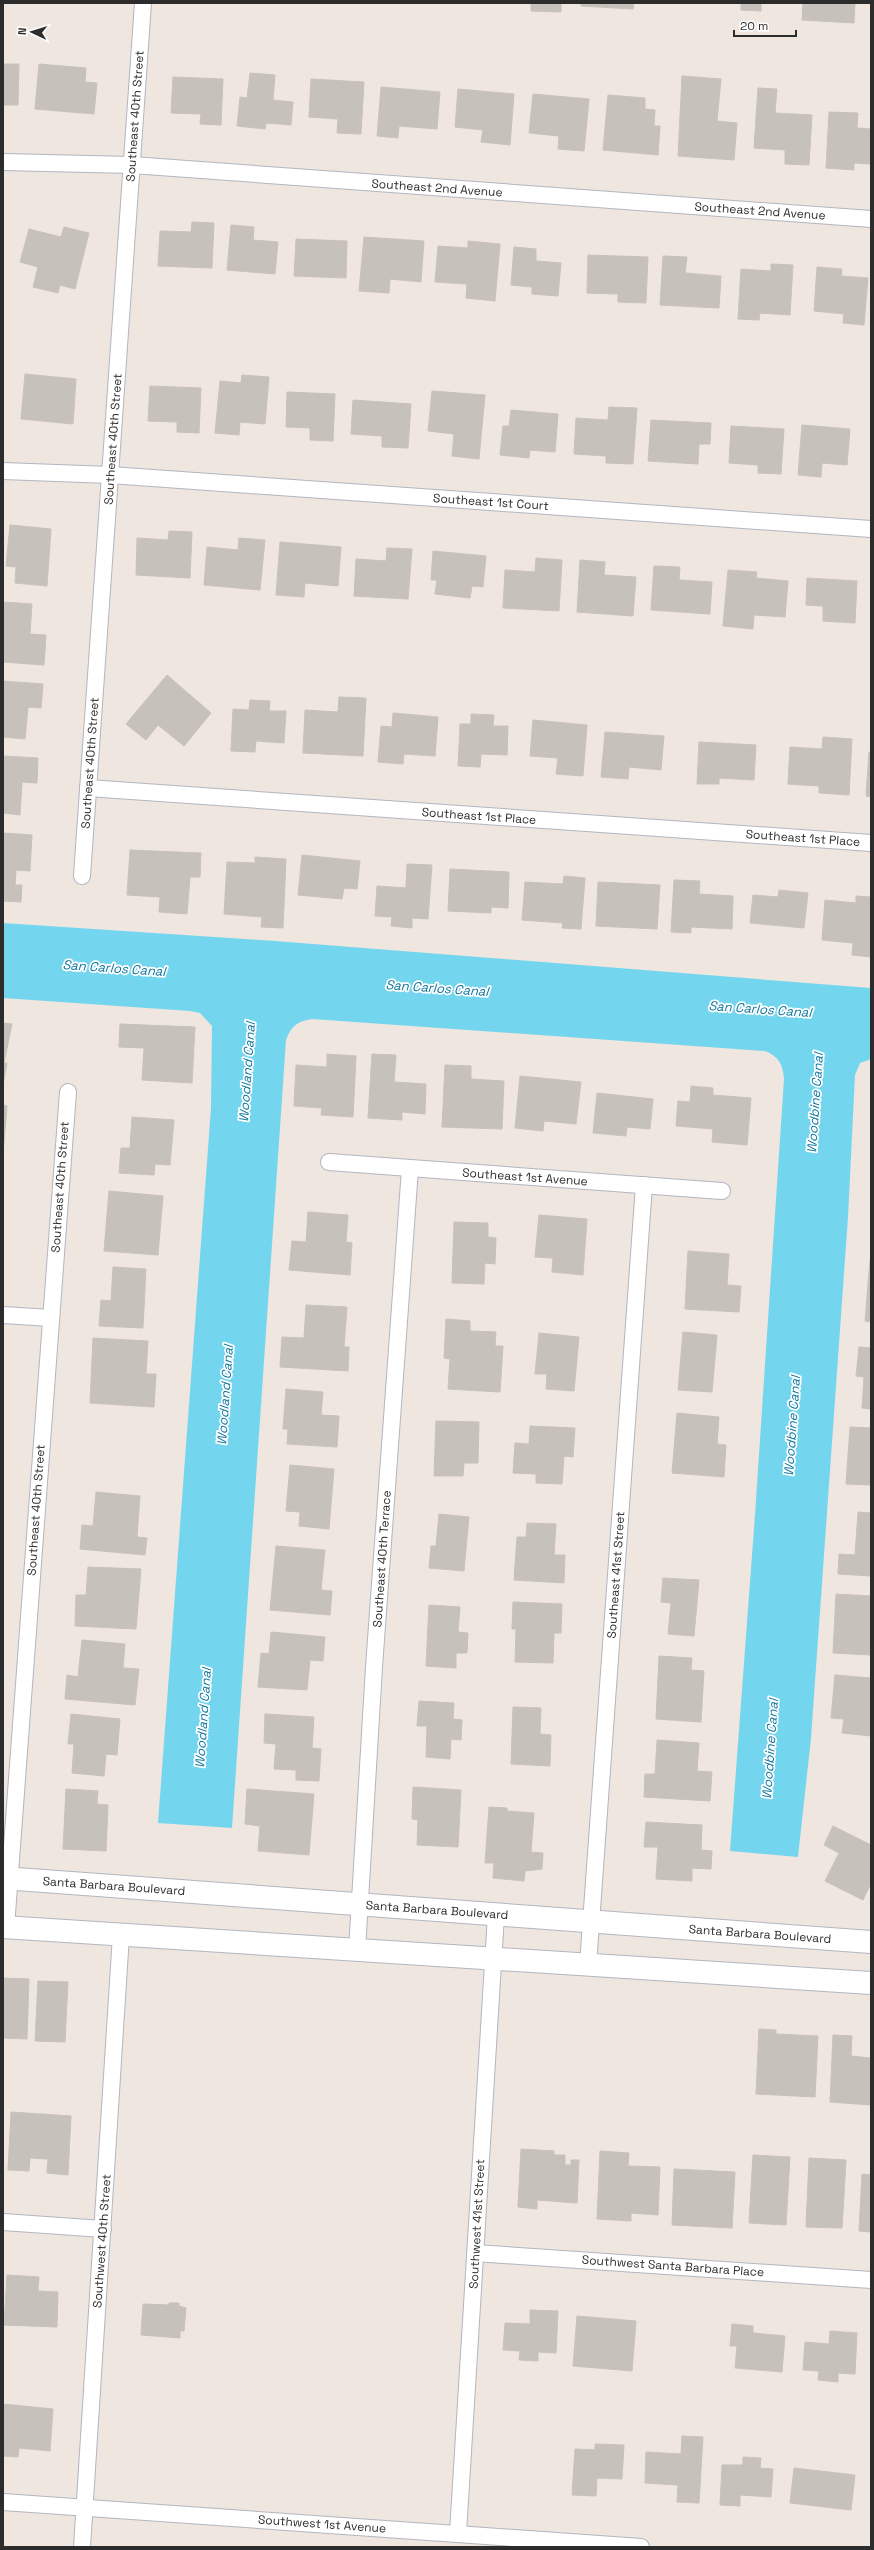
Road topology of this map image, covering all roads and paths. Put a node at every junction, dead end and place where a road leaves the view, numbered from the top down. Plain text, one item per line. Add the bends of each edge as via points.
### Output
1 (143, 3) edge
2 (3, 162) edge
3 (132, 165) junction
4 (871, 219) edge
5 (3, 470) edge
6 (110, 475) junction
7 (871, 529) edge
8 (88, 788) junction
9 (871, 843) edge
10 (82, 876) dead end
11 (68, 1092) dead end
12 (329, 1162) dead end
13 (410, 1169) junction
14 (644, 1185) junction
15 (722, 1191) dead end
16 (3, 1315) edge
17 (50, 1318) junction
18 (7, 1879) edge
19 (359, 1904) junction
20 (496, 1915) junction
21 (591, 1922) junction
22 (5, 1927) edge
23 (121, 1935) junction
24 (871, 1942) edge
25 (357, 1950) junction
26 (493, 1959) junction
27 (588, 1965) junction
28 (871, 1983) edge
29 (3, 2222) edge
30 (102, 2229) junction
31 (475, 2252) junction
32 (871, 2280) edge
33 (3, 2502) edge
34 (84, 2508) junction
35 (458, 2533) junction
36 (82, 2547) edge
37 (641, 2547) edge

1 - 3 street, Southeast 40th Street
2 - 3 street, Southeast 2nd Avenue
3 - 4 street, Southeast 2nd Avenue
3 - 6 street, Southeast 40th Street
5 - 6 street
6 - 7 street, Southeast 1st Court
6 - 8 street, Southeast 40th Street
8 - 9 street, Southeast 1st Place
8 - 10 street, Southeast 40th Street
11 - 17 street, Southeast 40th Street
12 - 13 street, Southeast 1st Avenue
13 - 14 street, Southeast 1st Avenue
13 - 19 street, Southeast 40th Terrace
14 - 15 street, Southeast 1st Avenue
14 - 21 street, Southeast 41st Street
16 - 17 street
17 - 18 street, Southeast 40th Street
18 - 19 main road, Santa Barbara Boulevard
18 - 22 street, Southeast 40th Street
19 - 20 main road, Santa Barbara Boulevard
19 - 25 street, Southeast 40th Terrace
20 - 21 main road, Santa Barbara Boulevard
20 - 26 street, Southwest 41st Street
21 - 24 main road, Santa Barbara Boulevard
21 - 27 street, Southeast 41st Street
22 - 23 main road
23 - 25 main road
23 - 30 street, Southwest 40th Street
25 - 26 main road
26 - 27 main road
26 - 31 street, Southwest 41st Street
27 - 28 main road
29 - 30 street
30 - 34 street, Southwest 40th Street
31 - 32 street, Southwest Santa Barbara Place
31 - 35 street, Southwest 41st Street
33 - 34 street, Southwest 1st Avenue
34 - 35 street, Southwest 1st Avenue
34 - 36 street, Southwest 40th Street
35 - 37 street, Southwest 1st Avenue

